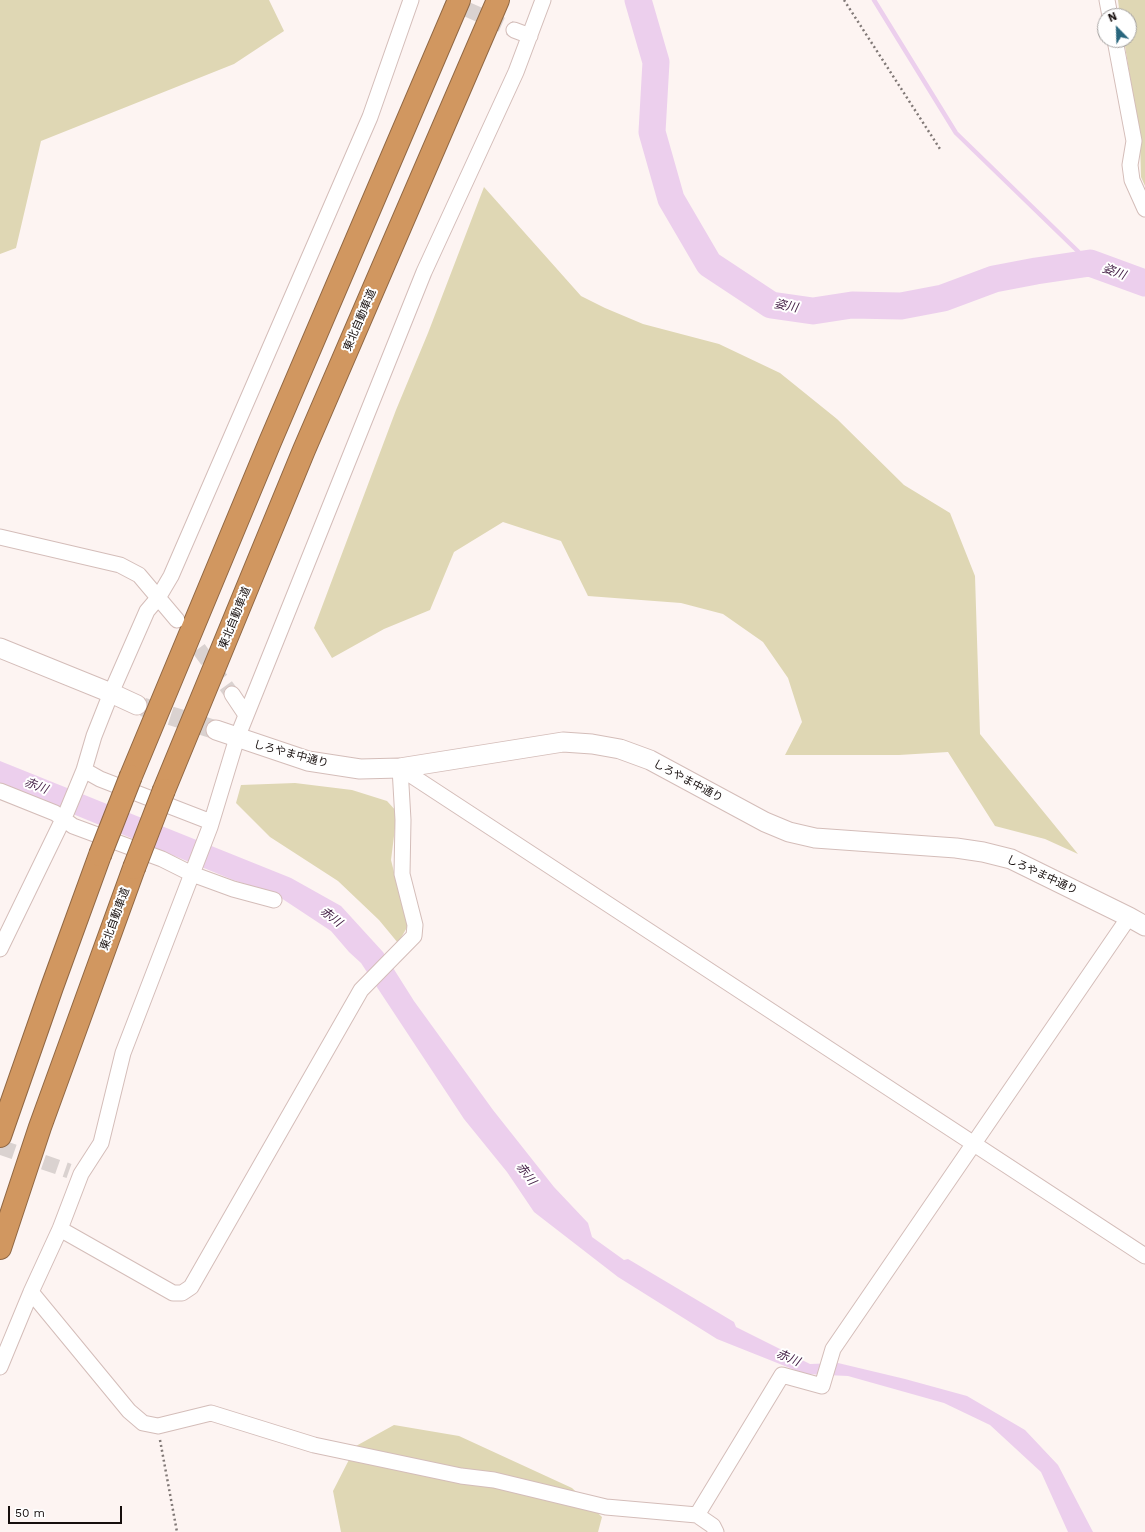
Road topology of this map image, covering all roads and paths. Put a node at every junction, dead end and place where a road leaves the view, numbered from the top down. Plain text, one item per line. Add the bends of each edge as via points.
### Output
1 (412, 0) edge
2 (459, 0) edge
3 (498, 0) edge
4 (543, 0) edge
5 (844, 0) edge
6 (514, 30) tunnel mouth
7 (530, 36) junction
8 (1117, 48) edge
9 (940, 149) dead end
10 (1145, 209) edge
11 (0, 537) edge
12 (158, 598) junction
13 (177, 620) tunnel mouth
14 (0, 648) edge
15 (111, 693) junction
16 (232, 694) tunnel mouth
17 (137, 705) tunnel mouth
18 (246, 716) junction
19 (216, 730) tunnel mouth
20 (237, 738) junction
21 (400, 768) junction
22 (84, 770) junction
23 (0, 791) edge
24 (64, 816) junction
25 (210, 825) junction
26 (193, 872) junction
27 (274, 900) dead end
28 (1137, 921) edge
29 (0, 949) edge
30 (0, 1136) edge
31 (974, 1143) junction
32 (60, 1229) junction
33 (0, 1248) edge
34 (1145, 1256) edge
35 (31, 1292) junction
36 (0, 1367) edge
37 (158, 1426) junction
38 (697, 1515) junction
39 (177, 1532) edge
40 (716, 1532) edge

1 - 12 street via 370,117 171,576
2 - 30 highway, bridge via 270,442 131,776 100,855
3 - 33 highway, 東北自動車道, bridge via 304,450 164,790 40,1126
4 - 7 street
5 - 9 path
6 - 7 street
7 - 18 street via 424,272
8 - 10 street via 1134,141 1130,165 1132,180
11 - 12 street via 120,565 139,574
12 - 13 street
12 - 15 street via 147,611
14 - 15 street
15 - 17 street
15 - 22 street
16 - 18 street
18 - 20 street
19 - 20 street, しろやま中通り
20 - 21 street, しろやま中通り via 308,761 360,769
20 - 25 street
21 - 28 street, しろやま中通り via 563,742 592,744 650,760 765,822 789,832 815,838 956,848 1011,859
21 - 31 street
21 - 32 street via 403,820 402,874 415,925 414,936 361,990 192,1286 182,1294 173,1293
22 - 24 street
22 - 25 street
23 - 24 street
24 - 26 street via 73,826
24 - 29 street
25 - 26 street
26 - 27 street via 233,889
26 - 32 street via 123,1053 101,1143 75,1173
28 - 31 street
31 - 34 street
31 - 38 street via 833,1349 822,1386 782,1375
32 - 35 street
35 - 36 street
35 - 37 street via 129,1411 143,1423
37 - 38 street via 211,1413 314,1445 461,1476 494,1480 606,1507
37 - 39 path
38 - 40 street via 713,1526

